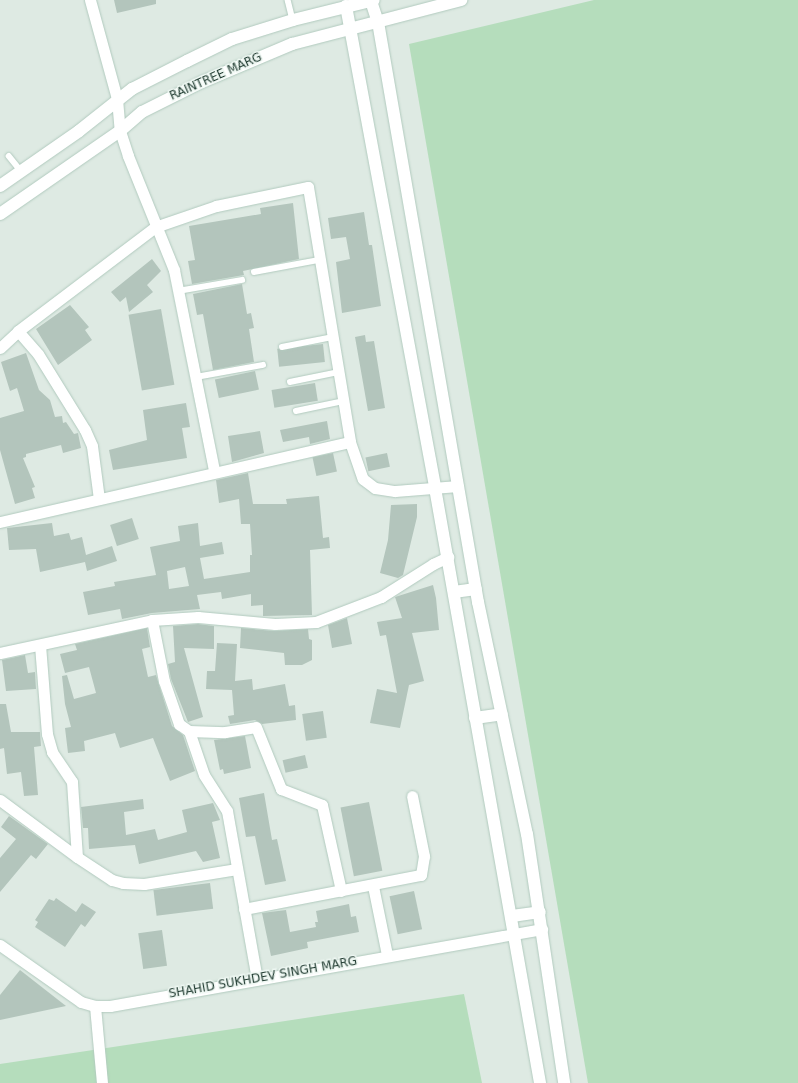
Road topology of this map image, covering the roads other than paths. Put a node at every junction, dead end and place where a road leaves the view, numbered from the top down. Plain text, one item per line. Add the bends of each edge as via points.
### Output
1 (90, 0) edge
2 (288, 0) edge
3 (373, 0) edge
4 (461, 0) edge
5 (346, 6) junction
6 (293, 20) junction
7 (378, 22) junction
8 (350, 28) junction
9 (117, 100) junction
10 (120, 131) junction
11 (9, 156) dead end
12 (21, 171) junction
13 (0, 186) edge
14 (0, 214) edge
15 (155, 227) junction
16 (320, 260) junction
17 (254, 272) dead end
18 (242, 280) dead end
19 (178, 291) junction
20 (18, 331) junction
21 (333, 337) junction
22 (282, 347) dead end
23 (0, 348) edge
24 (263, 365) dead end
25 (339, 372) junction
26 (196, 377) junction
27 (290, 382) dead end
28 (344, 401) junction
29 (296, 411) dead end
30 (350, 442) junction
31 (214, 471) junction
32 (458, 486) junction
33 (436, 488) junction
34 (99, 499) junction
35 (0, 522) edge
36 (448, 557) junction
37 (476, 589) junction
38 (454, 592) junction
39 (152, 620) junction
40 (40, 645) junction
41 (0, 654) edge
42 (502, 714) junction
43 (476, 718) junction
44 (189, 731) junction
45 (412, 796) dead end
46 (0, 800) edge
47 (77, 857) junction
48 (237, 869) junction
49 (373, 886) junction
50 (341, 891) junction
51 (244, 909) junction
52 (540, 912) junction
53 (512, 916) junction
54 (542, 929) junction
55 (515, 932) junction
56 (0, 945) edge
57 (387, 955) junction
58 (256, 979) junction
59 (95, 1006) junction
60 (102, 1083) edge
61 (540, 1083) edge
62 (564, 1083) edge

1 - 9 street
2 - 6 lane
3 - 5 main road, RAINTREE MARG
3 - 7 main road
4 - 7 main road, RAINTREE MARG
5 - 6 main road, RAINTREE MARG
5 - 8 main road
6 - 9 main road, RAINTREE MARG via 232,39 132,89
7 - 8 main road, RAINTREE MARG
7 - 32 main road
8 - 10 main road, RAINTREE MARG via 292,44 202,82 142,112
8 - 33 main road
9 - 10 street
9 - 12 main road, RAINTREE MARG via 79,131
10 - 14 main road, RAINTREE MARG
10 - 15 street
11 - 12 lane
12 - 13 main road, RAINTREE MARG
15 - 16 street via 216,206 308,187
15 - 19 street via 169,254
15 - 20 street
16 - 17 lane
16 - 21 street
18 - 19 lane
19 - 26 street
20 - 23 street
20 - 34 street via 38,354 85,430 92,446
21 - 22 lane
21 - 25 street
24 - 26 lane
25 - 27 lane
25 - 28 street
26 - 31 street
28 - 29 lane
28 - 30 street
30 - 31 street
30 - 33 street via 363,479 375,488 395,491
31 - 34 street
32 - 33 street
32 - 37 main road
33 - 36 main road
34 - 35 street
36 - 38 main road
36 - 39 street via 381,597 316,622 282,624 198,616
37 - 38 main road
37 - 42 main road
38 - 43 main road
39 - 40 street
39 - 44 street via 173,713 179,724
40 - 41 street
40 - 47 street via 47,734 52,752 72,782
42 - 43 main road
42 - 52 main road
43 - 53 main road
44 - 48 street via 204,775 227,811
44 - 50 street via 225,732 256,727 281,789 322,805
45 - 49 street via 424,856 423,871 418,876
46 - 47 street
47 - 48 street via 112,880 133,884
48 - 51 street
49 - 50 street
49 - 57 street
50 - 51 street
51 - 58 street
52 - 53 main road
52 - 54 main road
53 - 55 main road
54 - 55 street, SHAHID SUKHDEV SINGH MARG
54 - 62 main road
55 - 57 street, SHAHID SUKHDEV SINGH MARG
55 - 61 main road
56 - 59 street, SHAHID SUKHDEV SINGH MARG via 81,1002
57 - 58 street, SHAHID SUKHDEV SINGH MARG
58 - 59 street, SHAHID SUKHDEV SINGH MARG via 110,1006
59 - 60 street

